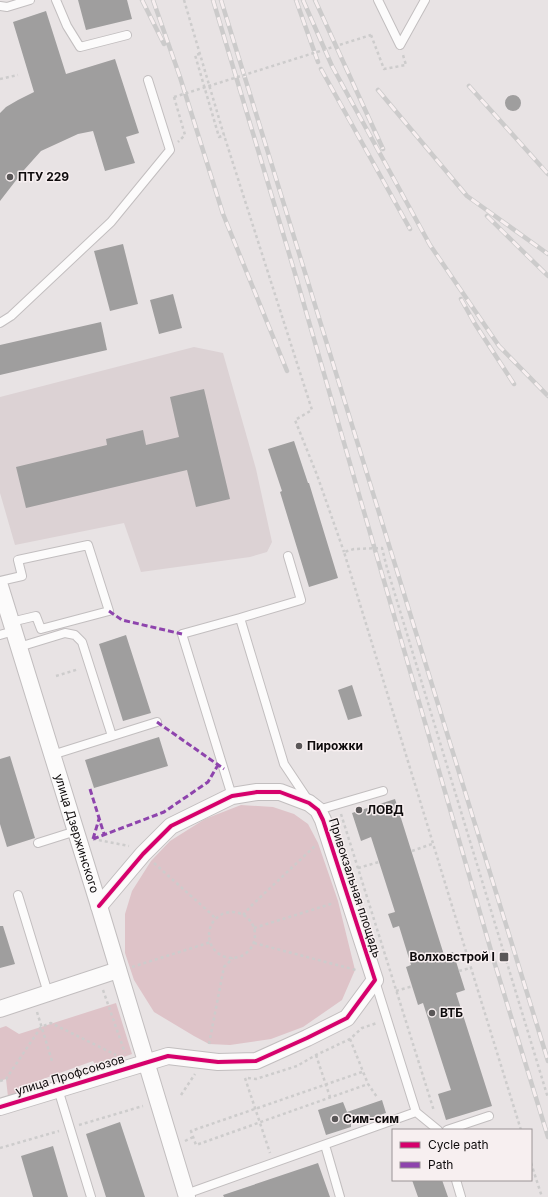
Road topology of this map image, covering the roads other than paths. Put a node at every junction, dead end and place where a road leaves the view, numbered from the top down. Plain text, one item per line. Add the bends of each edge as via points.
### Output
1 (30, 0) edge
2 (56, 0) edge
3 (378, 0) edge
4 (425, 0) edge
5 (0, 6) edge
6 (127, 35) dead end
7 (148, 80) dead end
8 (0, 323) edge
9 (288, 556) dead end
10 (0, 581) edge
11 (0, 586) edge
12 (240, 618) junction
13 (8, 629) edge
14 (19, 647) junction
15 (157, 722) dead end
16 (112, 736) junction
17 (52, 755) junction
18 (382, 791) dead end
19 (232, 796) junction
20 (314, 806) junction
21 (76, 831) junction
22 (38, 843) dead end
23 (18, 895) dead end
24 (99, 906) junction
25 (124, 969) junction
26 (375, 980) junction
27 (48, 993) junction
28 (0, 1009) edge
29 (146, 1062) junction
30 (58, 1089) junction
31 (0, 1107) edge
32 (416, 1112) junction
33 (489, 1116) dead end
34 (437, 1129) edge
35 (450, 1129) edge
36 (325, 1145) junction
37 (456, 1181) edge
38 (186, 1196) edge
39 (91, 1197) edge
40 (340, 1197) edge
41 (461, 1197) edge

1 - 5 lane via 7,7
2 - 6 lane via 67,26 80,47
3 - 4 lane via 400,45
7 - 8 lane via 170,150 111,222 12,316
9 - 12 lane via 301,600
10 - 13 lane via 22,576 18,560 88,545 109,611 41,629 36,616
11 - 13 street, улица Дзержинского
12 - 19 lane via 182,634
12 - 20 lane via 284,764
13 - 14 street, улица Дзержинского
14 - 16 lane via 65,633 75,635 82,642
14 - 17 street, улица Дзержинского
15 - 16 lane
16 - 17 lane
17 - 21 street, улица Дзержинского
18 - 20 lane via 338,804
19 - 20 street via 280,792
19 - 24 street via 171,826 143,854
20 - 26 street, Привокзальная площадь via 330,839
21 - 22 lane
21 - 24 street, улица Дзержинского
23 - 27 lane
24 - 25 street, улица Дзержинского
25 - 27 street
25 - 29 street, улица Дзержинского
26 - 29 street via 347,1018 256,1061 218,1062 168,1056
26 - 32 lane
27 - 28 street
29 - 30 street, улица Профсоюзов
29 - 38 street, улица Дзержинского
30 - 31 street, улица Профсоюзов
30 - 39 lane
32 - 34 lane
32 - 36 lane
33 - 35 lane
36 - 38 lane
36 - 40 lane
37 - 41 lane

